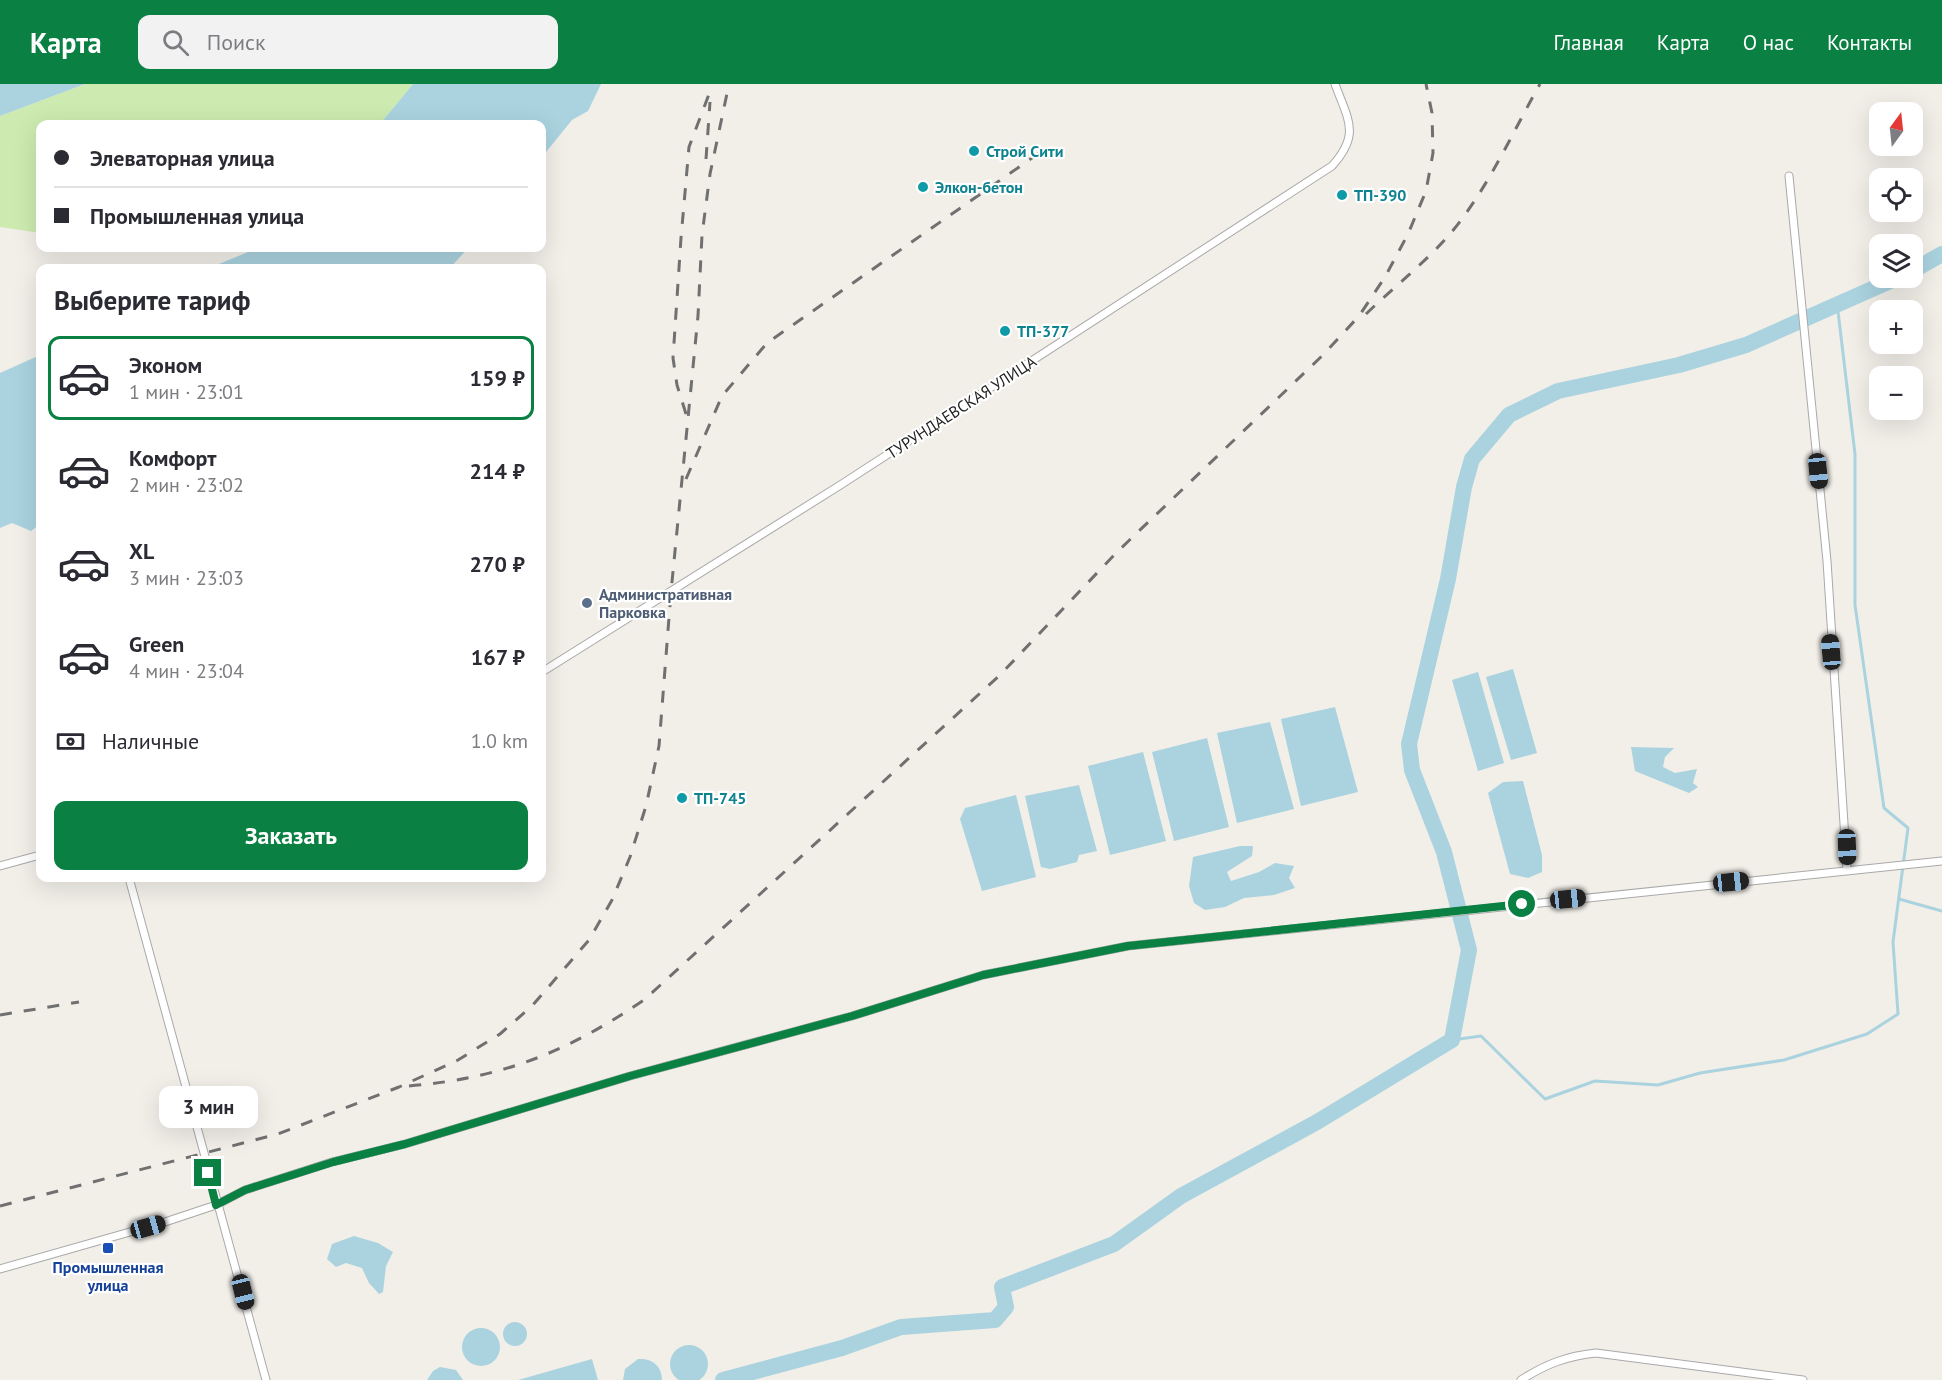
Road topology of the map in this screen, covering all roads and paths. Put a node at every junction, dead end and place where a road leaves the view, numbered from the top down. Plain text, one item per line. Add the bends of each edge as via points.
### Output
1 (1335, 84) edge
2 (1789, 176) dead end
3 (546, 669) edge
4 (36, 856) edge
5 (1942, 861) edge
6 (0, 866) edge
7 (1847, 870) junction
8 (130, 882) edge
9 (216, 1205) junction
10 (0, 1269) edge
11 (266, 1380) edge
12 (1521, 1380) edge
13 (1803, 1380) edge

1 - 3 street, ТУРУНДАЕВСКАЯ УЛИЦА via 1351,134 1344,152 1332,166 842,484
2 - 7 street via 1827,561
4 - 6 street
5 - 7 street
7 - 9 street via 1128,946 983,975 852,1016 333,1162 245,1190
8 - 9 street
9 - 10 street
9 - 11 street via 239,1274
12 - 13 street via 1547,1364 1573,1355 1596,1353

